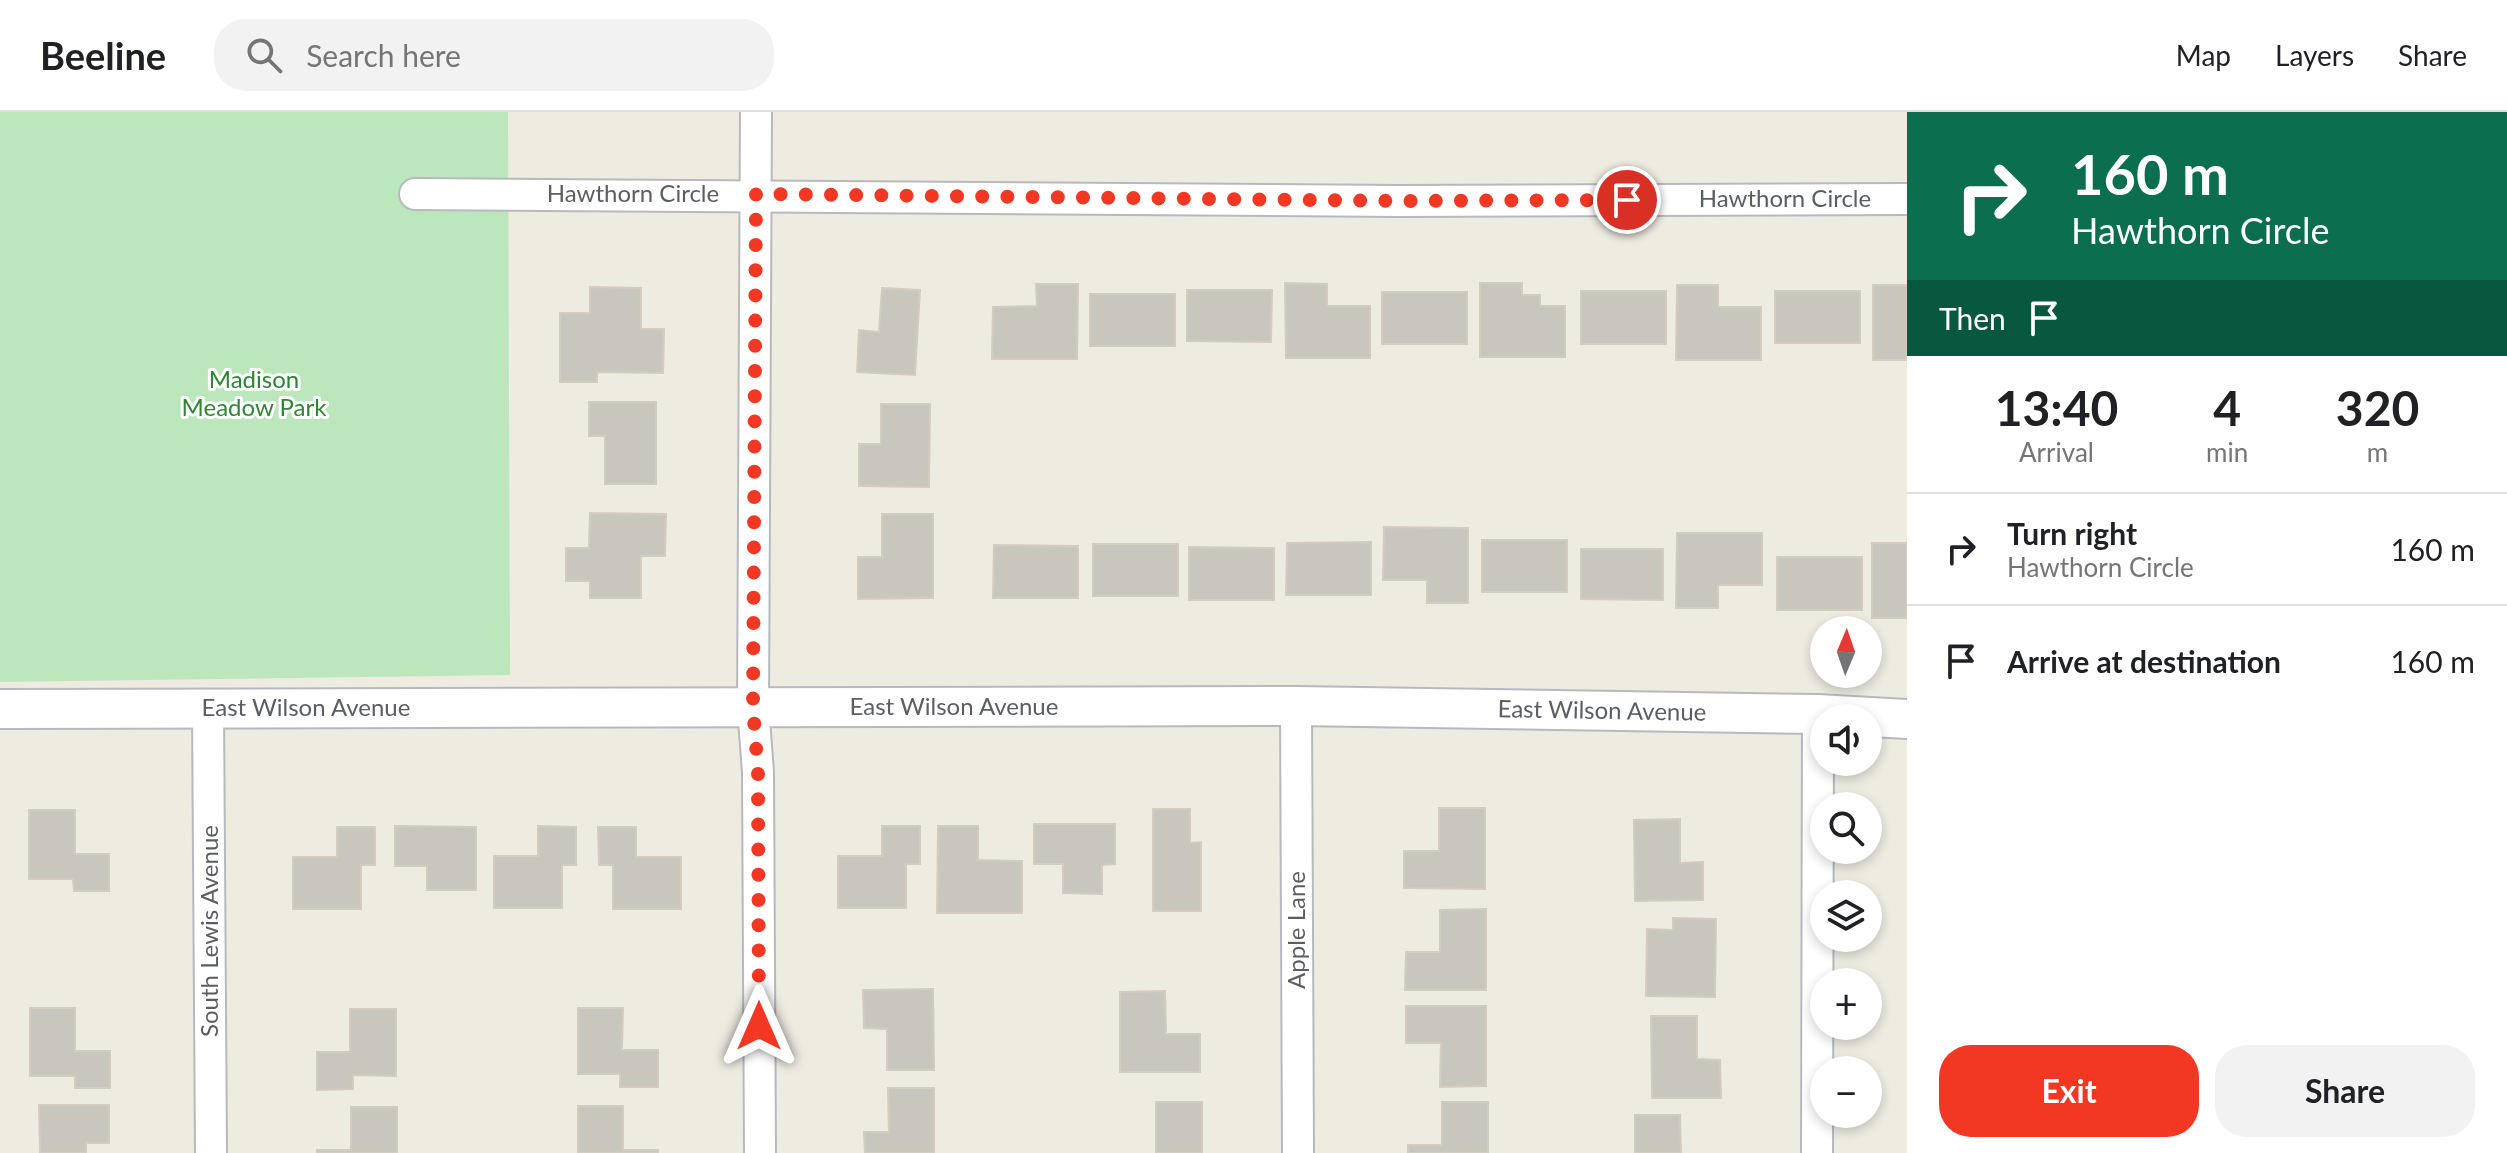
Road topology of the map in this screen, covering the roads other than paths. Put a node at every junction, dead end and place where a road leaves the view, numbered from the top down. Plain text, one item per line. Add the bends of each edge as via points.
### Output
1 (756, 112) edge
2 (415, 194) dead end
3 (756, 194) junction
4 (1907, 199) edge
5 (1296, 706) junction
6 (753, 707) junction
7 (0, 709) edge
8 (208, 709) junction
9 (1810, 714) edge
10 (1882, 718) edge
11 (1907, 719) edge
12 (1818, 776) edge
13 (211, 1153) edge
14 (760, 1153) edge
15 (1298, 1153) edge
16 (1817, 1153) edge

1 - 3 street
2 - 3 street, Hawthorn Circle
3 - 4 street, Hawthorn Circle via 1399,201
3 - 6 street
5 - 6 street, East Wilson Avenue
5 - 9 street, East Wilson Avenue
5 - 15 street, Apple Lane
6 - 8 street, East Wilson Avenue
6 - 14 street
7 - 8 street, East Wilson Avenue
8 - 13 street, South Lewis Avenue
10 - 11 street, East Wilson Avenue
12 - 16 street

